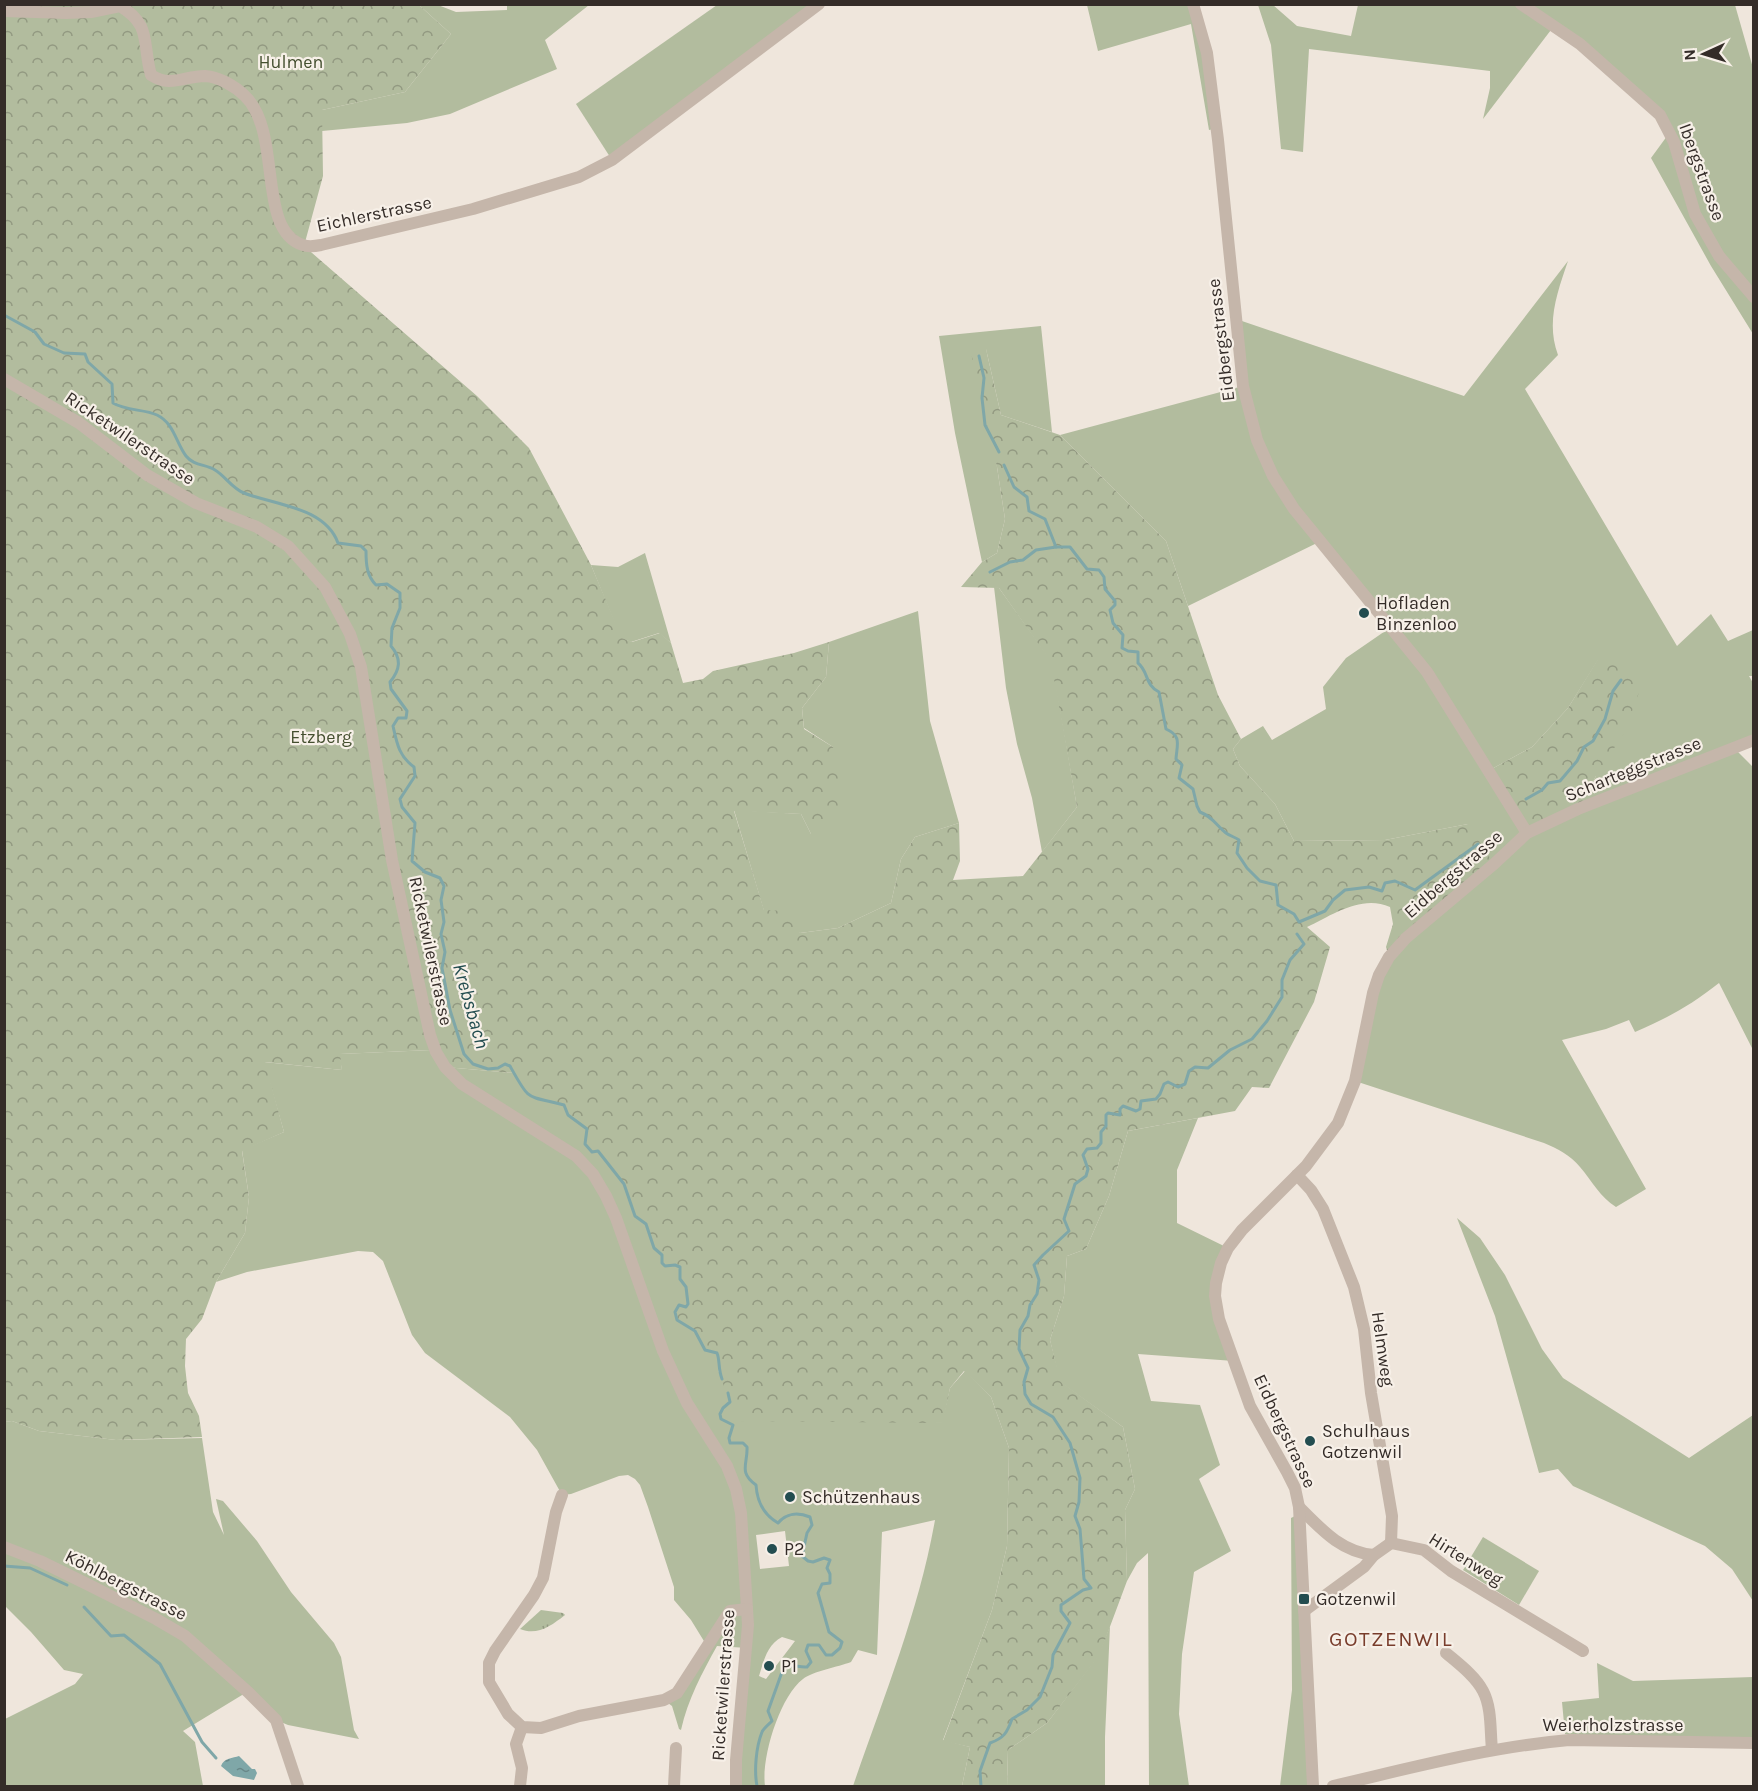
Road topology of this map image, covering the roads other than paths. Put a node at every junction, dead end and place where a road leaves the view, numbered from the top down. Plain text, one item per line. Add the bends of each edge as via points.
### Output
1 (819, 4) edge
2 (1192, 4) edge
3 (1521, 4) edge
4 (4, 11) edge
5 (1754, 297) edge
6 (4, 379) edge
7 (1754, 740) edge
8 (1527, 833) junction
9 (1297, 1175) junction
10 (562, 1495) dead end
11 (1299, 1507) junction
12 (1391, 1543) junction
13 (4, 1547) edge
14 (1374, 1555) junction
15 (747, 1609) junction
16 (1304, 1611) junction
17 (1583, 1651) dead end
18 (1446, 1653) dead end
19 (522, 1727) junction
20 (1754, 1743) edge
21 (676, 1748) dead end
22 (1492, 1749) junction
23 (1377, 1781) edge
24 (298, 1786) edge
25 (520, 1786) edge
26 (674, 1786) edge
27 (736, 1786) edge
28 (1313, 1786) edge
29 (1333, 1786) edge

1 - 4 street, Eichlerstrasse via 612,160 579,177 473,209 332,243 304,246 288,236 278,218 261,120 246,97 224,81 205,76 162,81 151,75 143,27 134,14 120,6 66,14
2 - 8 street, Eidbergstrasse via 1207,53 1243,386 1257,440 1294,510 1427,672
3 - 5 street, Ibergstrasse via 1580,44 1660,115 1674,142 1695,214 1719,256
6 - 15 street, Ricketwilerstrasse via 79,423 147,475 196,503 257,527 288,546 325,587 350,634 361,667 393,861 436,1052 444,1067 462,1084 576,1156 606,1196 675,1379 718,1448 735,1489 741,1513
7 - 8 street, Scharteggstrasse via 1578,808
8 - 9 street, Eidbergstrasse via 1389,957 1373,993 1355,1081 1338,1123
9 - 11 street, Eidbergstrasse via 1228,1248 1215,1296 1219,1319 1250,1406 1295,1488
9 - 12 street, Helmweg via 1323,1209 1359,1308 1392,1516
10 - 19 street via 543,1578 489,1663 489,1683 508,1714
11 - 14 street via 1331,1539 1361,1554
11 - 16 street, Eidbergstrasse
12 - 14 street
12 - 17 street, Hirtenweg via 1424,1550 1451,1571
13 - 24 street, Köhlbergstrasse via 91,1586 185,1636 276,1720
14 - 16 street
15 - 19 street via 730,1611 677,1693 664,1700 579,1716 542,1728
15 - 27 street, Ricketwilerstrasse
16 - 28 street, Eidbergstrasse
18 - 22 street via 1483,1691
19 - 25 street via 516,1744 522,1768
20 - 22 street, Weierholzstrasse via 1569,1740
21 - 26 street
22 - 23 street, Weierholzstrasse
23 - 29 street, Weierholzstrasse

